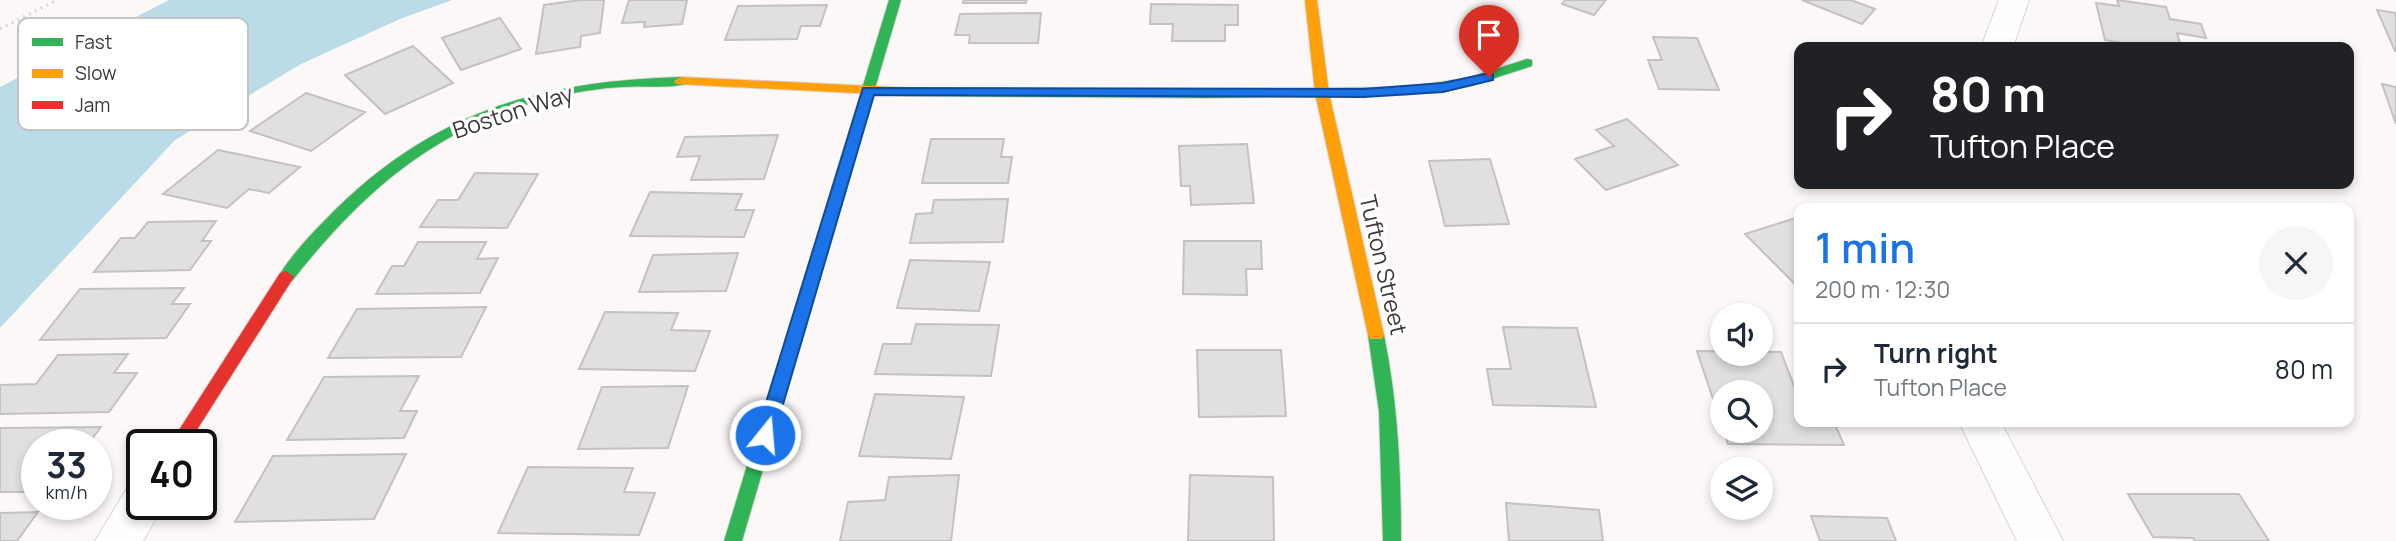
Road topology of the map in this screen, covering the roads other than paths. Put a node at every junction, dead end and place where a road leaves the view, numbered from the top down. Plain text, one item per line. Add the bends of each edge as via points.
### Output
1 (895, 0) edge
2 (1311, 0) edge
3 (2014, 0) edge
4 (1999, 42) edge
5 (1527, 63) dead end
6 (868, 91) junction
7 (1322, 93) junction
8 (1983, 427) edge
9 (189, 429) edge
10 (131, 520) edge
11 (118, 541) edge
12 (733, 541) edge
13 (1392, 541) edge
14 (2040, 541) edge

1 - 6 street
2 - 7 street, Tufton Street
3 - 4 street
5 - 7 street, Boston Way via 1443,88
6 - 7 street, Boston Way
6 - 9 street, Boston Way via 698,82 614,83 532,101 443,135 388,168 318,233
6 - 12 street
7 - 13 street, Tufton Street via 1383,369 1392,449
8 - 14 street
10 - 11 street

